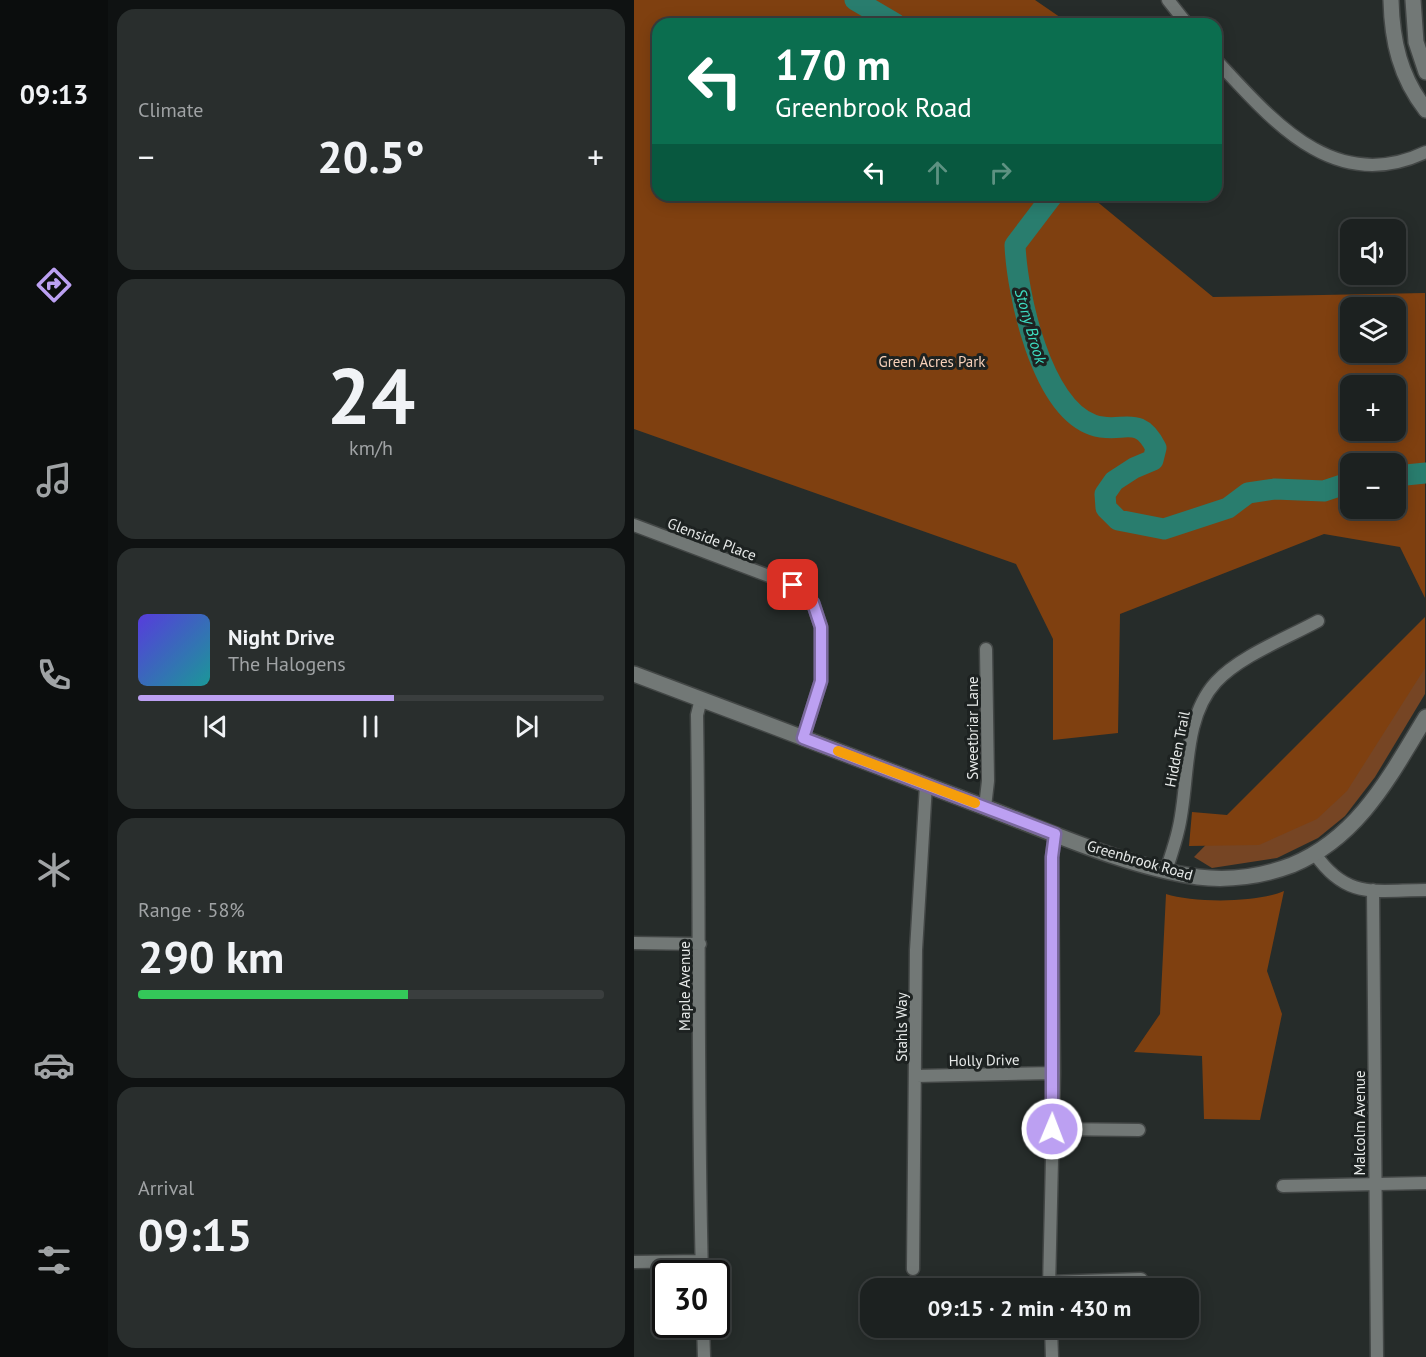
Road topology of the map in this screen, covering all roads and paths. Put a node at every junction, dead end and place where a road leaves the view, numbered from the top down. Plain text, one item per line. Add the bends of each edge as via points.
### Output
1 (1168, 0) edge
2 (1391, 0) edge
3 (1413, 0) edge
4 (1182, 18) edge
5 (1222, 66) edge
6 (1426, 72) edge
7 (1426, 110) edge
8 (1426, 152) edge
9 (634, 525) edge
10 (1318, 621) dead end
11 (986, 649) dead end
12 (634, 674) edge
13 (701, 699) junction
14 (1426, 717) edge
15 (803, 738) junction
16 (926, 785) junction
17 (985, 807) junction
18 (1055, 834) junction
19 (1315, 854) junction
20 (1166, 871) junction
21 (1373, 890) junction
22 (1426, 890) edge
23 (634, 943) edge
24 (700, 944) junction
25 (1054, 1074) junction
26 (916, 1076) junction
27 (1052, 1129) junction
28 (1139, 1130) dead end
29 (1374, 1183) junction
30 (1426, 1183) edge
31 (1282, 1186) dead end
32 (702, 1260) edge
33 (634, 1262) edge
34 (652, 1263) edge
35 (913, 1269) dead end
36 (1049, 1278) edge
37 (703, 1338) edge
38 (1051, 1338) edge
39 (704, 1357) edge
40 (1052, 1357) edge
41 (1376, 1357) edge

1 - 4 street
2 - 7 street via 1393,39 1399,60
3 - 6 street via 1416,42
5 - 8 street via 1283,129 1326,156 1365,164
9 - 15 street, Glenside Place via 793,585 813,603 821,627 821,681
10 - 20 street, Hidden Trail via 1236,666 1216,682 1204,699 1195,720 1179,830
11 - 17 street, Sweetbriar Lane
12 - 13 street, Greenbrook Road
13 - 15 street, Greenbrook Road
13 - 24 street, Maple Avenue via 697,715
14 - 19 street, Greenbrook Road via 1364,814
15 - 16 street, Greenbrook Road
16 - 17 street, Greenbrook Road
16 - 26 street, Stahls Way via 916,950
17 - 18 street, Greenbrook Road
18 - 20 street, Greenbrook Road
18 - 25 street
19 - 20 street, Greenbrook Road via 1278,870 1239,878
19 - 21 street via 1341,883
21 - 22 street
21 - 29 street, Malcolm Avenue
23 - 24 street
24 - 32 street, Maple Avenue via 698,1130
25 - 26 street, Holly Drive
25 - 27 street
26 - 35 street, Stahls Way
27 - 28 street
27 - 36 street
29 - 30 street
29 - 31 street
29 - 41 street, Malcolm Avenue
33 - 34 street
37 - 39 street
38 - 40 street

